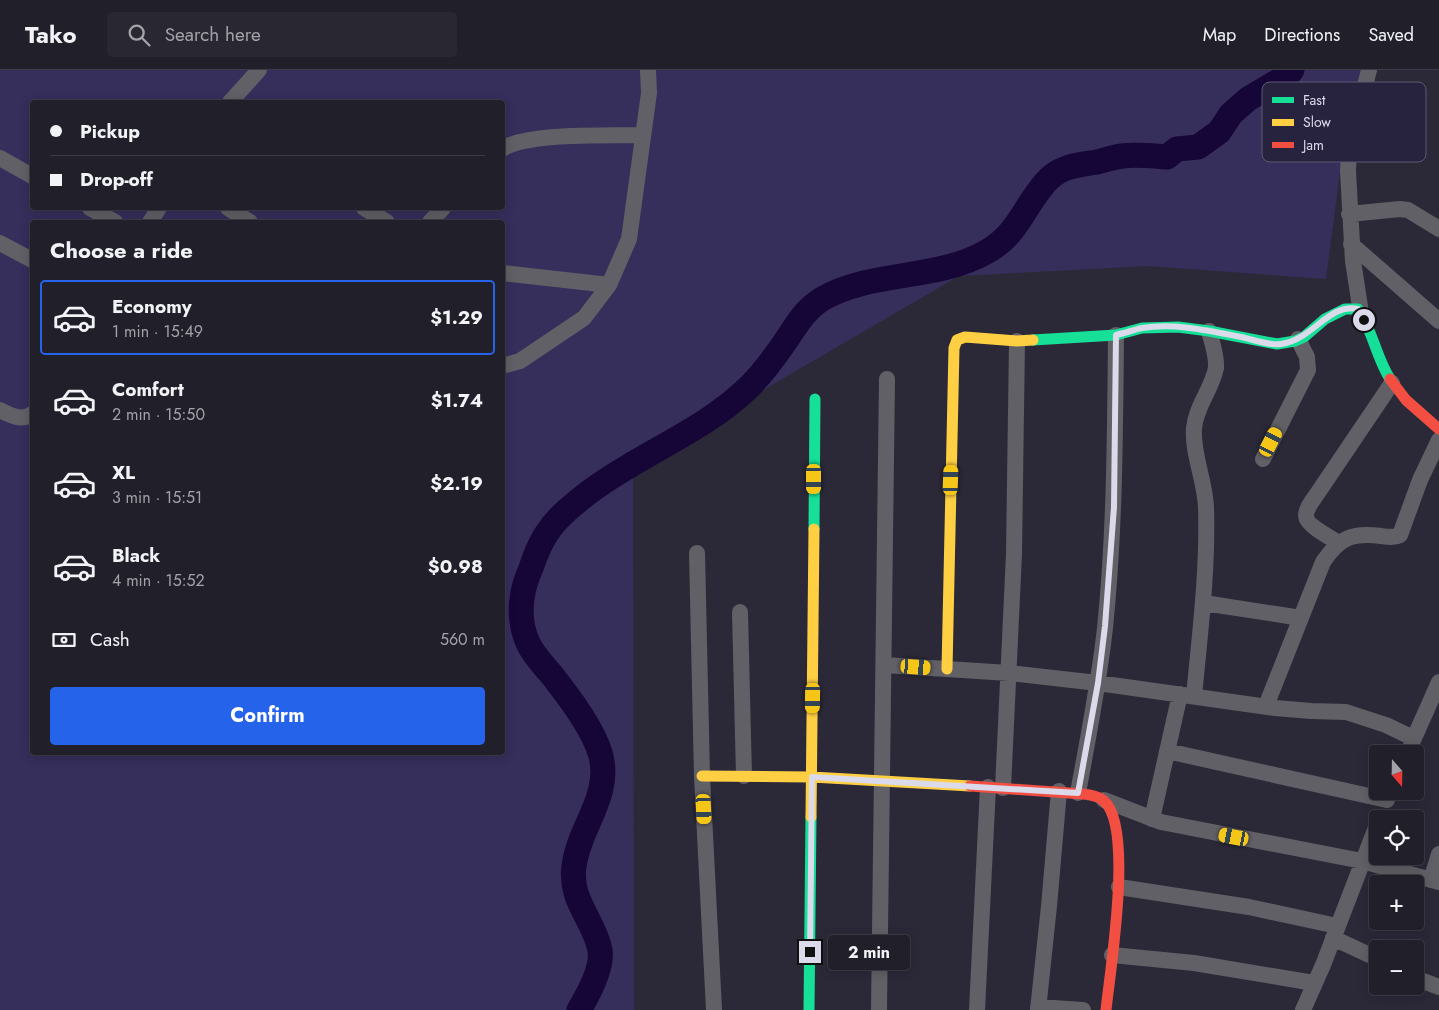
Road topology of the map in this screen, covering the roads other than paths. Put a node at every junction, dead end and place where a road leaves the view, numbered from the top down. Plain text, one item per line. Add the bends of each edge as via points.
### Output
1 (259, 70) edge
2 (648, 70) edge
3 (232, 100) edge
4 (642, 135) junction
5 (505, 147) edge
6 (0, 158) edge
7 (1348, 162) edge
8 (30, 175) edge
9 (94, 210) edge
10 (231, 210) edge
11 (367, 210) edge
12 (441, 210) edge
13 (1349, 214) junction
14 (111, 220) edge
15 (247, 220) edge
16 (384, 220) edge
17 (432, 220) edge
18 (1439, 229) edge
19 (0, 243) edge
20 (1351, 244) junction
21 (30, 259) edge
22 (505, 273) edge
23 (609, 285) junction
24 (1361, 313) junction
25 (1439, 321) edge
26 (1209, 330) junction
27 (1116, 335) junction
28 (1298, 340) junction
29 (1017, 341) junction
30 (505, 365) edge
31 (887, 379) dead end
32 (1392, 383) junction
33 (815, 400) dead end
34 (0, 410) edge
35 (30, 416) edge
36 (1439, 429) edge
37 (1439, 440) edge
38 (1263, 459) dead end
39 (1339, 543) junction
40 (697, 553) dead end
41 (1204, 603) junction
42 (740, 612) dead end
43 (1301, 618) junction
44 (884, 665) junction
45 (947, 669) junction
46 (1009, 674) junction
47 (1439, 682) edge
48 (1098, 683) junction
49 (1187, 695) junction
50 (1266, 706) junction
51 (1413, 738) junction
52 (1410, 745) edge
53 (1167, 751) junction
54 (702, 776) junction
55 (744, 776) junction
56 (812, 777) junction
57 (883, 781) junction
58 (996, 787) junction
59 (1059, 791) junction
60 (1369, 791) edge
61 (1078, 793) junction
62 (1104, 800) junction
63 (1152, 819) junction
64 (1369, 843) edge
65 (1439, 854) edge
66 (1362, 861) junction
67 (1435, 881) edge
68 (1119, 887) junction
69 (1335, 932) junction
70 (1369, 953) edge
71 (1112, 955) junction
72 (1424, 981) edge
73 (1314, 983) junction
74 (1439, 987) edge
75 (1038, 1009) edge
76 (714, 1010) edge
77 (809, 1010) edge
78 (879, 1010) edge
79 (977, 1010) edge
80 (1083, 1010) edge
81 (1106, 1010) edge
82 (1303, 1010) edge

1 - 3 street
2 - 4 street
4 - 5 street via 543,138
4 - 23 street via 629,239
6 - 8 street
7 - 13 street
9 - 14 street
10 - 15 street
11 - 16 street
12 - 17 street
13 - 18 street via 1408,210
13 - 20 street
19 - 21 street
20 - 24 street
20 - 25 street
22 - 23 street
23 - 30 street via 584,318 520,360
24 - 28 street via 1358,309 1344,309
24 - 32 street
26 - 27 street via 1157,327
26 - 28 street via 1277,344
26 - 41 street via 1216,368 1196,416 1194,429 1206,506
27 - 29 street
27 - 48 street via 1114,507
28 - 38 street via 1307,357 1308,370
29 - 45 street via 965,337 956,340 954,348
29 - 46 street
31 - 44 street
32 - 36 street via 1413,408
32 - 39 street via 1307,512 1308,523
33 - 56 street
34 - 35 street via 12,416
37 - 39 street via 1400,534 1393,537 1356,535
39 - 43 street via 1323,562
40 - 54 street
41 - 43 street
41 - 49 street
42 - 55 street
43 - 50 street
44 - 45 street
44 - 57 street
45 - 46 street
46 - 48 street
46 - 58 street
47 - 51 street
48 - 49 street
48 - 61 street
49 - 50 street
49 - 53 street
50 - 51 street via 1346,712
51 - 52 street
53 - 60 street
53 - 63 street
54 - 55 street
54 - 76 street
55 - 56 street
56 - 57 street
56 - 77 street
57 - 58 street
57 - 78 street
58 - 59 street
58 - 79 street
59 - 61 street
59 - 75 street
61 - 62 street
62 - 63 street
62 - 68 street via 1111,810 1116,834
63 - 66 street
64 - 66 street
65 - 67 street
66 - 67 street
66 - 69 street
68 - 69 street via 1249,907
68 - 71 street
69 - 70 street
69 - 73 street
71 - 73 street via 1194,963
71 - 81 street
72 - 74 street
73 - 82 street
75 - 80 street

